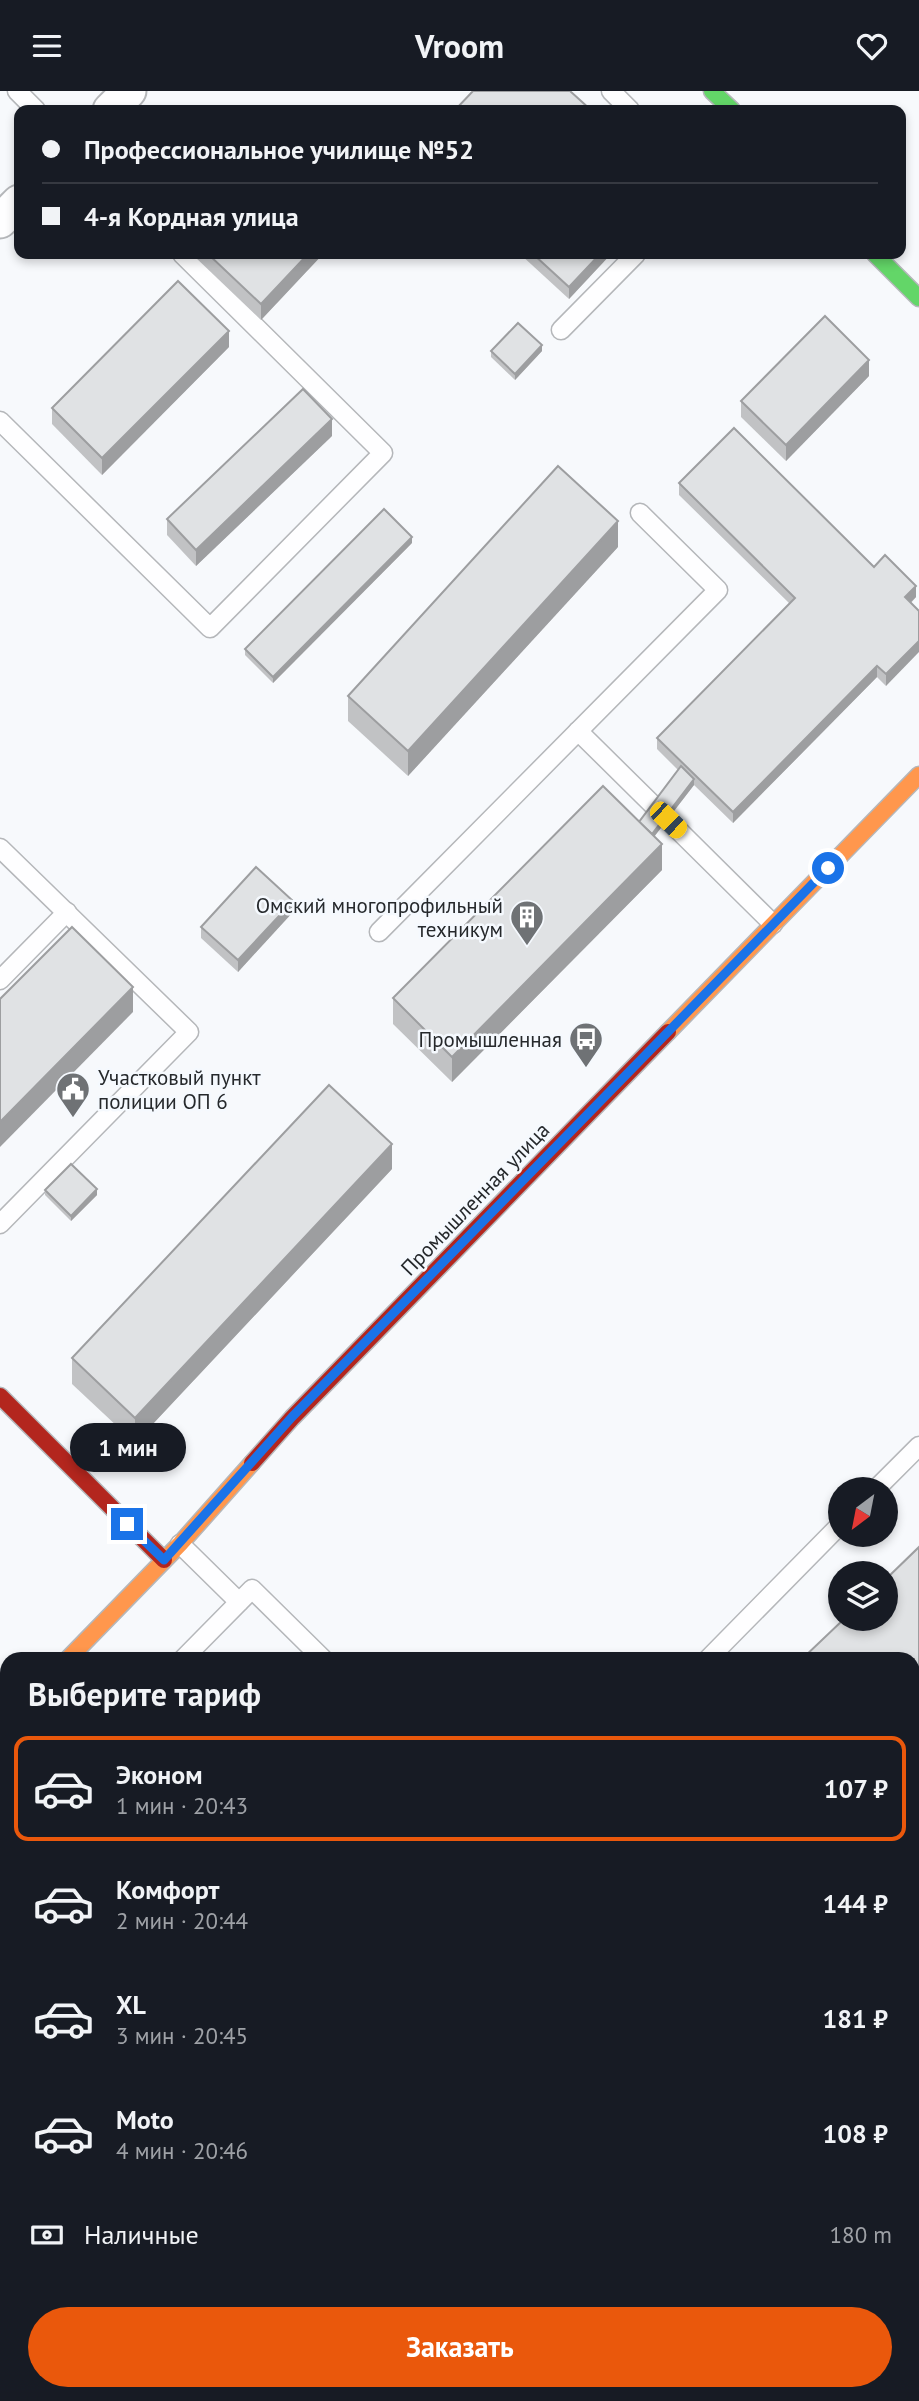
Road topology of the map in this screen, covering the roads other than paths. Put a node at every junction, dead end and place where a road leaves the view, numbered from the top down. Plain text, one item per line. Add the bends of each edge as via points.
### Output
1 (17, 91) edge
2 (129, 91) edge
3 (611, 91) edge
4 (712, 91) edge
5 (31, 105) edge
6 (115, 105) edge
7 (625, 105) edge
8 (727, 105) edge
9 (14, 207) edge
10 (0, 221) edge
11 (187, 259) edge
12 (631, 259) edge
13 (880, 259) edge
14 (919, 298) edge
15 (561, 330) dead end
16 (0, 421) edge
17 (640, 513) dead end
18 (578, 731) junction
19 (919, 775) edge
20 (0, 848) edge
21 (67, 912) junction
22 (774, 924) junction
23 (379, 932) dead end
24 (0, 979) edge
25 (0, 1224) edge
26 (0, 1396) edge
27 (919, 1445) edge
28 (888, 1477) edge
29 (828, 1537) edge
30 (180, 1544) junction
31 (164, 1560) junction
32 (239, 1602) junction
33 (75, 1652) edge
34 (190, 1652) edge
35 (316, 1652) edge
36 (715, 1652) edge

1 - 5 lane
2 - 6 street
3 - 7 lane
4 - 8 main road
9 - 10 street
11 - 16 lane via 383,453 210,628
12 - 15 lane
13 - 14 main road
17 - 18 lane via 718,590
18 - 22 lane
18 - 23 lane
19 - 22 main road, Промышленная улица
20 - 21 lane
21 - 24 lane
21 - 25 lane via 189,1032
22 - 30 main road, Промышленная улица via 292,1417
26 - 31 main road
27 - 28 lane
29 - 36 lane
30 - 31 main road, Промышленная улица
30 - 32 lane
31 - 33 main road, Промышленная улица
32 - 34 lane
32 - 35 lane via 252,1589

